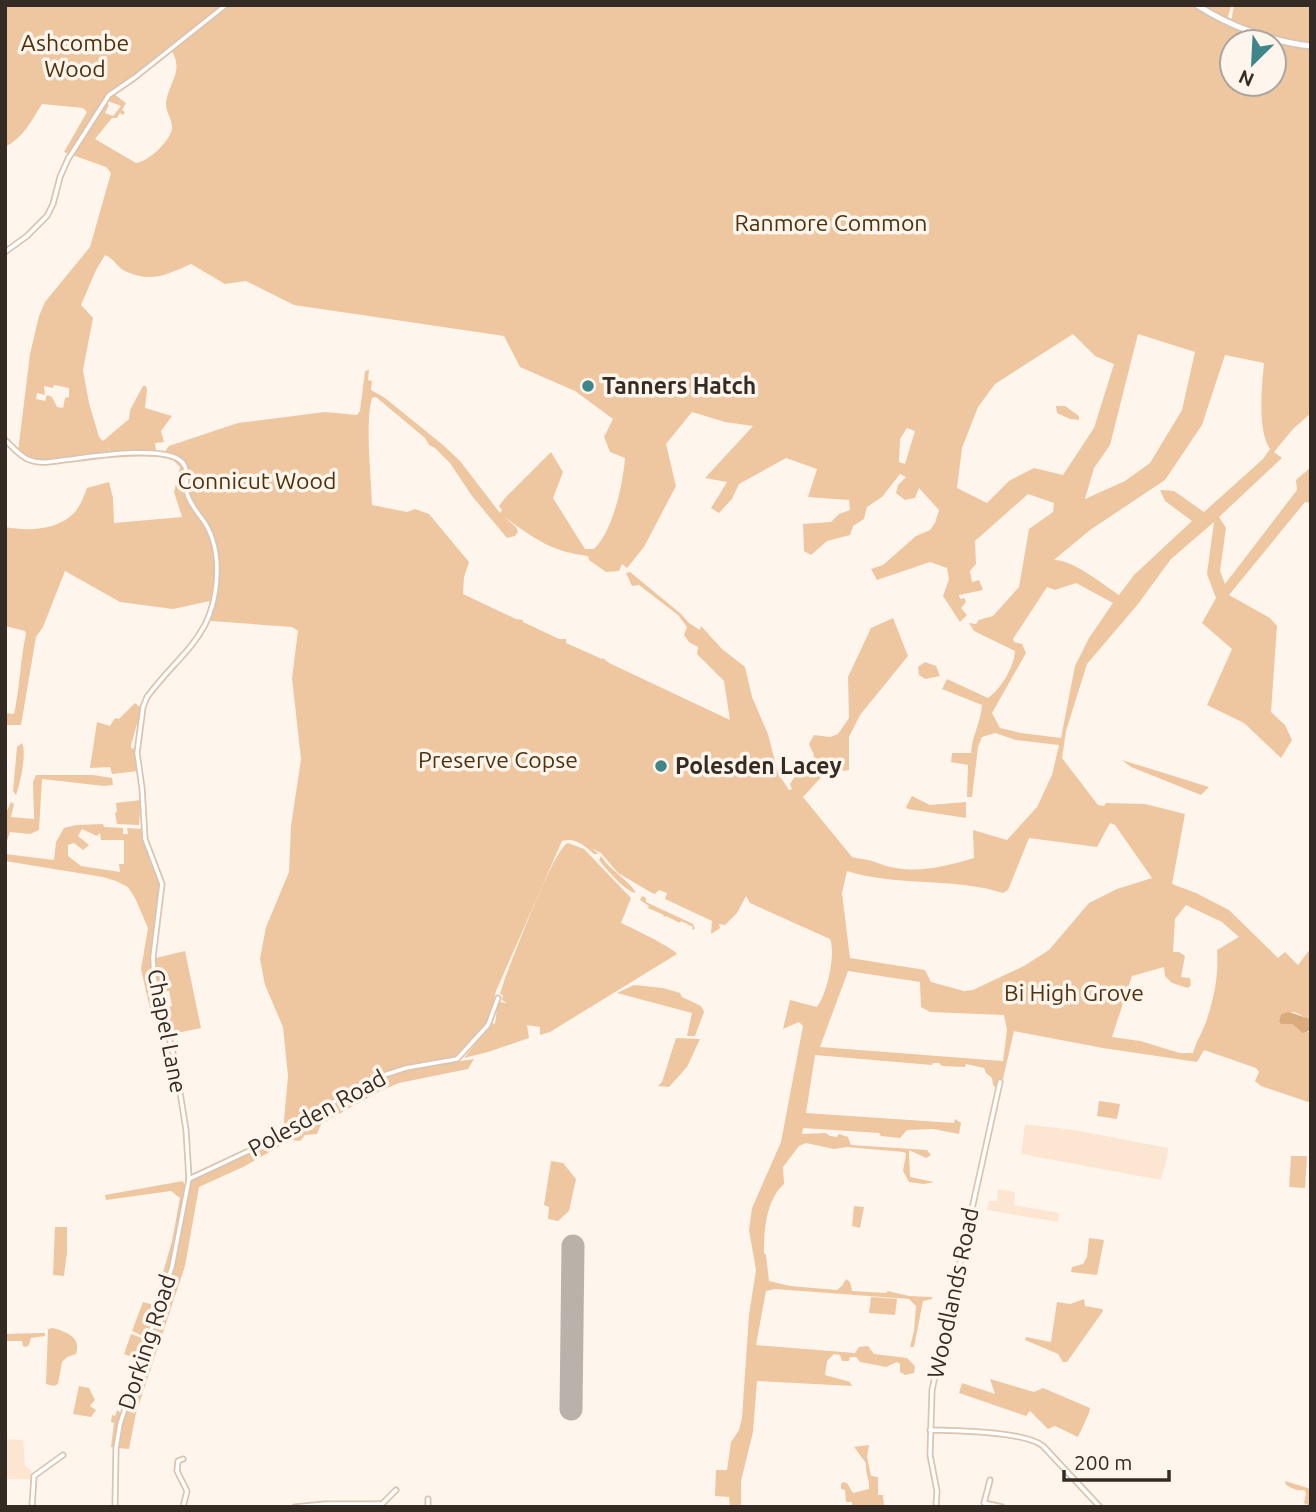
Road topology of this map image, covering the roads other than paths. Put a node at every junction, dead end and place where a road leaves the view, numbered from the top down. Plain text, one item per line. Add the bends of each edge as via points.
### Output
1 (226, 5) edge
2 (1197, 5) edge
3 (1311, 46) edge
4 (5, 252) edge
5 (5, 440) edge
6 (498, 998) dead end
7 (1000, 1082) dead end
8 (189, 1180) junction
9 (930, 1430) junction
10 (63, 1455) dead end
11 (183, 1459) dead end
12 (990, 1480) dead end
13 (397, 1490) dead end
14 (428, 1499) dead end
15 (382, 1505) edge
16 (33, 1507) edge
17 (115, 1507) edge
18 (183, 1507) edge
19 (295, 1507) edge
20 (428, 1507) edge
21 (936, 1507) edge
22 (1002, 1507) edge
23 (1100, 1507) edge

1 - 4 street via 109,95 68,159 47,216
2 - 3 street via 1243,28
5 - 8 street, Chapel Lane via 35,461 109,454 176,458 184,464 187,496 208,525 216,551 211,617 147,697 137,753 145,839 162,884 154,978 175,1062
6 - 8 street, Polesden Road via 488,1026 457,1059 372,1079 268,1142
7 - 9 street, Woodlands Road via 934,1381
8 - 17 street, Dorking Road via 172,1267 120,1423
9 - 21 street, Woodlands Road
9 - 23 street via 1032,1439
10 - 16 street via 33,1476
11 - 18 street via 176,1468 187,1491
12 - 22 street via 984,1503
13 - 15 street
14 - 20 street
15 - 19 street

